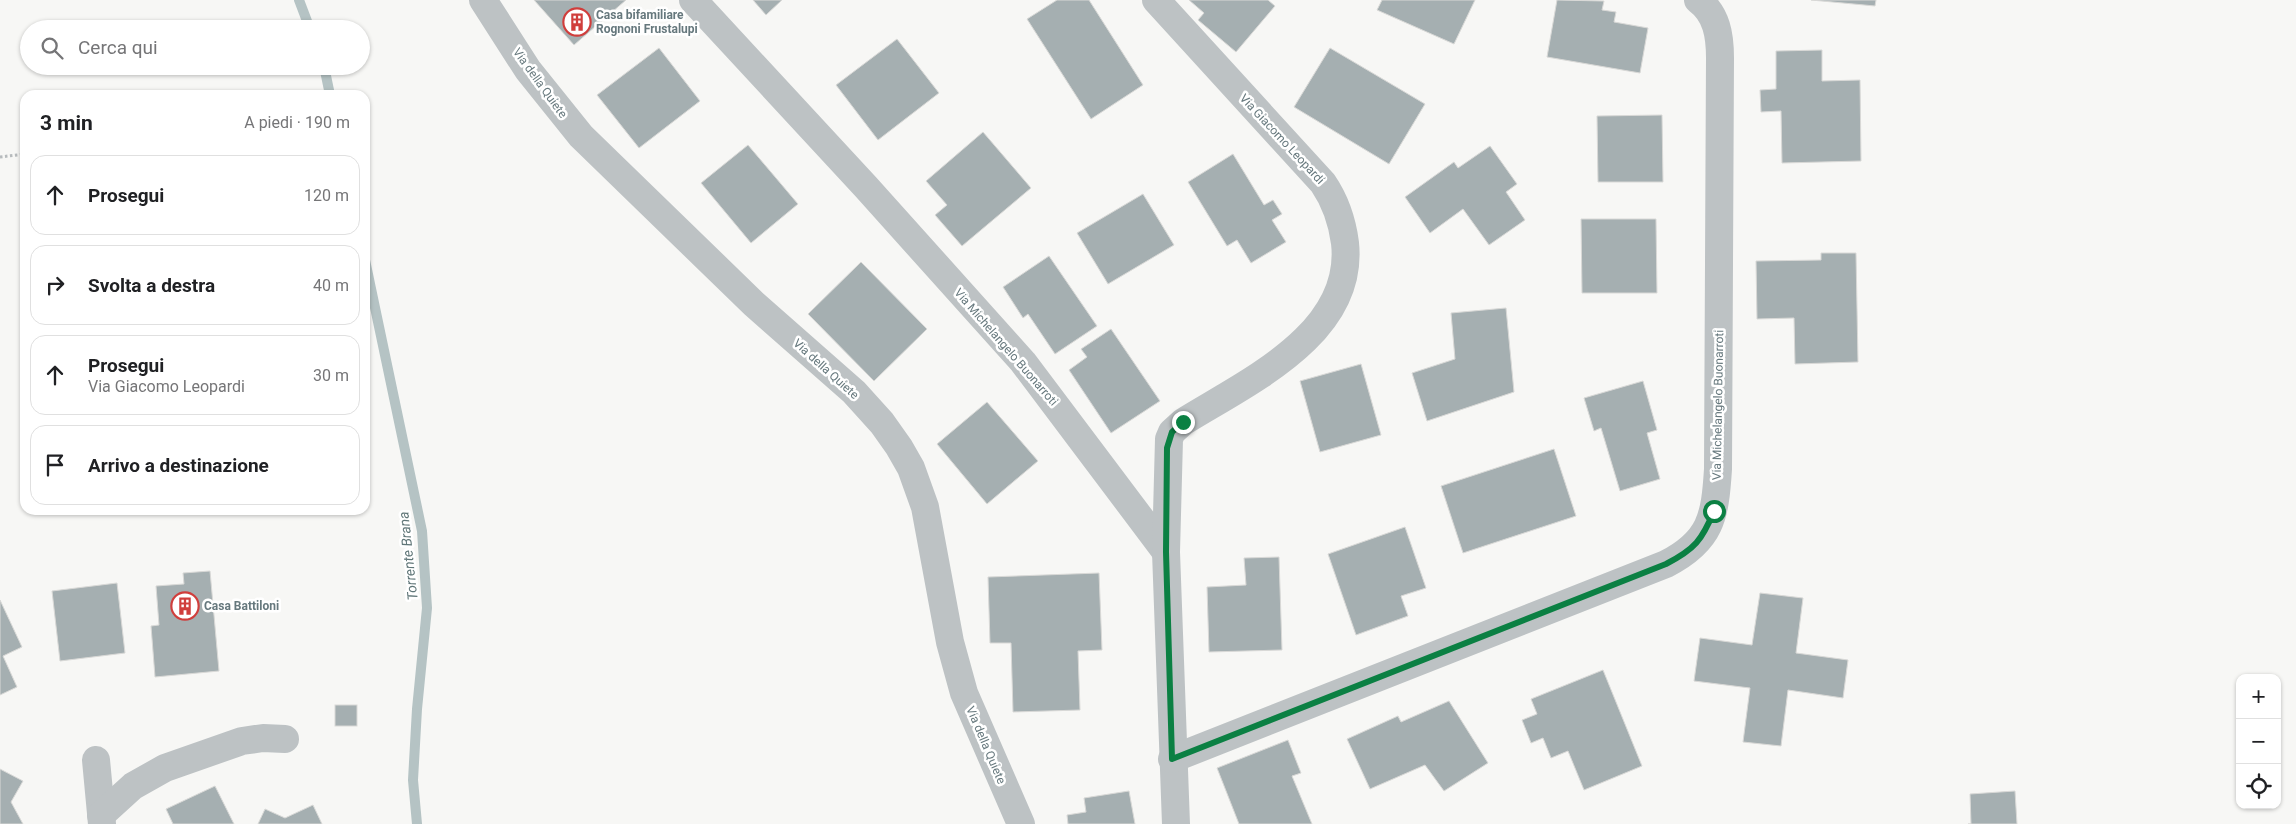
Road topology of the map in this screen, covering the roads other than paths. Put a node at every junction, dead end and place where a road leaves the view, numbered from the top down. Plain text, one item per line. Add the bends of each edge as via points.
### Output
1 (483, 0) edge
2 (693, 0) edge
3 (1156, 0) edge
4 (1698, 0) edge
5 (1166, 552) junction
6 (285, 739) dead end
7 (1172, 759) junction
8 (96, 760) dead end
9 (101, 820) edge
10 (1021, 824) edge
11 (1176, 824) edge

1 - 10 street, Via della Quiete via 528,70 581,136 754,304 854,392 900,446 925,507 950,642 964,693
2 - 5 street, Via Michelangelo Buonarroti via 1023,362
3 - 5 street, Via Giacomo Leopardi via 1323,183 1334,199 1346,254 1336,297 1319,326 1305,341 1288,356 1172,432 1167,448
4 - 7 street, Via Michelangelo Buonarroti via 1712,14 1720,58 1718,469 1714,511 1697,544 1666,564
5 - 7 street
6 - 9 street via 242,741 164,768 133,786
7 - 11 street
8 - 9 street

